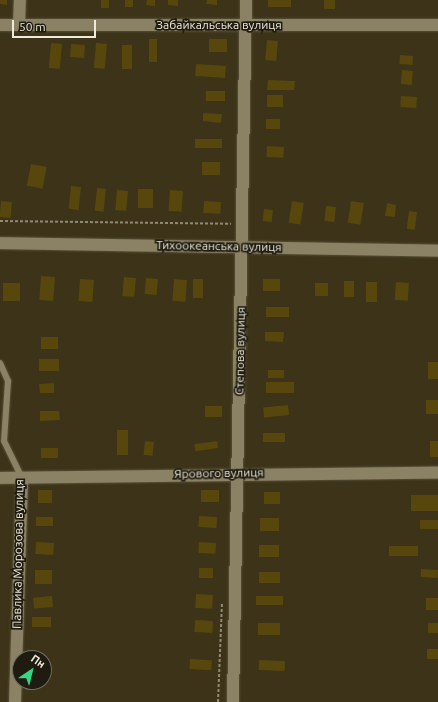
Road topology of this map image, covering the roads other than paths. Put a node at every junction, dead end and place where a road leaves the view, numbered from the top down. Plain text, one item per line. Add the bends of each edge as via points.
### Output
1 (20, 0) edge
2 (246, 0) edge
3 (0, 25) edge
4 (19, 25) junction
5 (245, 25) junction
6 (438, 25) edge
7 (0, 243) edge
8 (243, 246) junction
9 (438, 251) edge
10 (0, 363) edge
11 (238, 473) junction
12 (438, 473) edge
13 (0, 478) edge
14 (22, 478) junction
15 (15, 702) edge
16 (233, 702) edge

1 - 4 street
2 - 5 street, Степова вулиця
3 - 4 street, Забайкальська вулиця
4 - 5 street, Забайкальська вулиця
5 - 6 street, Забайкальська вулиця
5 - 8 street, Степова вулиця
7 - 8 street, Тихоокеанська вулиця
8 - 9 street, Тихоокеанська вулиця
8 - 11 street, Степова вулиця
10 - 14 lane, Павлика Морозова вулиця via 8,381 4,441
11 - 12 street, Ярового вулиця
11 - 14 street, Ярового вулиця
11 - 16 street, Степова вулиця
13 - 14 street, Ярового вулиця
14 - 15 street, Павлика Морозова вулиця

